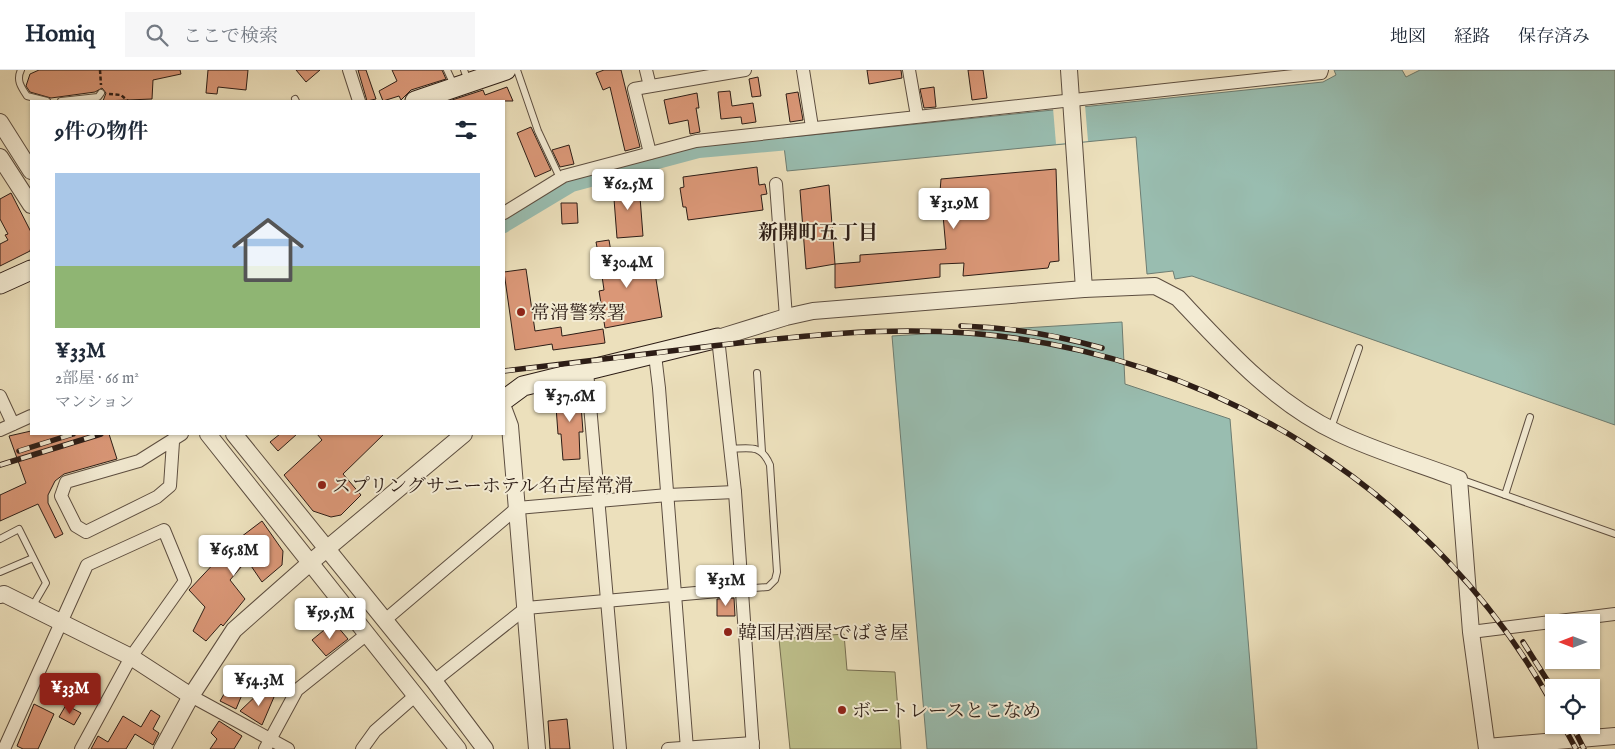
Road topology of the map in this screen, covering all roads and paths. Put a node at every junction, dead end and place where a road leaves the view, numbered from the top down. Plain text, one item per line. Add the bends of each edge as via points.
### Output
1 (21, 70) edge
2 (350, 70) edge
3 (448, 70) edge
4 (506, 70) edge
5 (517, 70) edge
6 (646, 70) edge
7 (745, 70) edge
8 (803, 70) edge
9 (909, 70) edge
10 (1069, 70) edge
11 (1322, 70) edge
12 (462, 80) edge
13 (650, 86) junction
14 (101, 93) dead end
15 (121, 95) dead end
16 (43, 100) edge
17 (70, 100) edge
18 (127, 100) edge
19 (359, 100) edge
20 (417, 100) edge
21 (1070, 102) junction
22 (917, 116) junction
23 (0, 122) edge
24 (812, 127) junction
25 (650, 153) junction
26 (3, 168) edge
27 (30, 170) edge
28 (560, 178) junction
29 (776, 184) dead end
30 (30, 204) edge
31 (505, 212) edge
32 (30, 270) edge
33 (0, 284) edge
34 (1084, 289) junction
35 (786, 317) junction
36 (718, 338) junction
37 (1359, 348) dead end
38 (655, 355) junction
39 (587, 371) junction
40 (757, 373) dead end
41 (0, 396) edge
42 (505, 399) edge
43 (505, 413) edge
44 (30, 416) edge
45 (1530, 417) dead end
46 (13, 424) junction
47 (1331, 429) junction
48 (0, 430) edge
49 (209, 435) edge
50 (235, 435) edge
51 (463, 435) edge
52 (177, 438) edge
53 (730, 448) junction
54 (762, 452) junction
55 (1459, 479) junction
56 (735, 492) junction
57 (668, 495) junction
58 (1505, 495) junction
59 (600, 501) junction
60 (517, 508) junction
61 (1615, 534) edge
62 (0, 539) edge
63 (327, 548) junction
64 (33, 558) junction
65 (311, 562) junction
66 (0, 572) edge
67 (740, 589) junction
68 (0, 595) edge
69 (675, 595) junction
70 (609, 600) junction
71 (32, 608) junction
72 (526, 608) junction
73 (1615, 614) edge
74 (385, 620) junction
75 (62, 624) junction
76 (1471, 632) junction
77 (367, 634) junction
78 (131, 657) junction
79 (434, 681) junction
80 (416, 695) junction
81 (191, 696) junction
82 (375, 731) junction
83 (1615, 736) edge
84 (267, 744) edge
85 (736, 746) edge
86 (753, 746) edge
87 (687, 748) edge
88 (1487, 748) edge
89 (4, 749) edge
90 (81, 749) edge
91 (162, 749) edge
92 (288, 749) edge
93 (362, 749) edge
94 (376, 749) edge
95 (458, 749) edge
96 (484, 749) edge
97 (537, 749) edge
98 (620, 749) edge
99 (668, 749) edge

1 - 16 lane via 18,75 20,84 27,96
2 - 19 street
3 - 12 lane
4 - 12 main road
5 - 28 lane via 538,131
6 - 13 street
7 - 13 street
8 - 24 street
9 - 22 street
10 - 21 street
11 - 21 street
12 - 20 main road
13 - 25 street via 634,88
14 - 17 lane via 98,97
15 - 18 path
21 - 22 street
21 - 34 street
22 - 24 street
23 - 27 street
24 - 25 street via 696,141
25 - 28 street
26 - 30 street
28 - 31 street
29 - 35 street
32 - 33 main road
34 - 35 street via 813,311
34 - 47 street via 1155,286 1167,291 1178,298 1258,380
35 - 36 street
36 - 38 main road
36 - 53 street
37 - 47 lane
38 - 39 main road
38 - 57 street
39 - 42 main road via 523,386
39 - 59 street
40 - 54 lane
41 - 46 street
43 - 60 street via 510,426
44 - 46 street
45 - 58 lane
46 - 48 street
47 - 55 street
49 - 65 street
50 - 63 street
51 - 63 street
52 - 52 street via 170,486 157,497 86,532 76,526 61,496 66,482 139,461
53 - 54 lane
53 - 56 street
54 - 67 lane via 770,464 777,572 768,587
55 - 58 lane
55 - 76 street
56 - 57 street
56 - 67 street
57 - 59 street
57 - 69 street
58 - 61 lane
59 - 60 street
59 - 70 street
60 - 72 street
60 - 74 street
62 - 64 lane via 19,529
63 - 65 street
63 - 74 street
64 - 66 lane
64 - 71 lane via 46,583
65 - 77 street
65 - 81 street via 234,630
67 - 69 street
67 - 86 street
68 - 71 street
69 - 70 street
69 - 87 street
70 - 72 street
70 - 98 street
71 - 75 street
72 - 79 street
72 - 97 street
73 - 76 street
74 - 79 street
75 - 78 street
75 - 78 street via 87,565 164,530 185,581
75 - 89 street
76 - 88 street
77 - 80 street
77 - 84 street via 297,690
78 - 81 street
78 - 90 street
79 - 96 street
80 - 82 street
80 - 95 street
81 - 84 street
81 - 91 street
82 - 93 street
82 - 94 street
83 - 88 street
84 - 92 street
85 - 86 street
85 - 87 street
87 - 99 street

